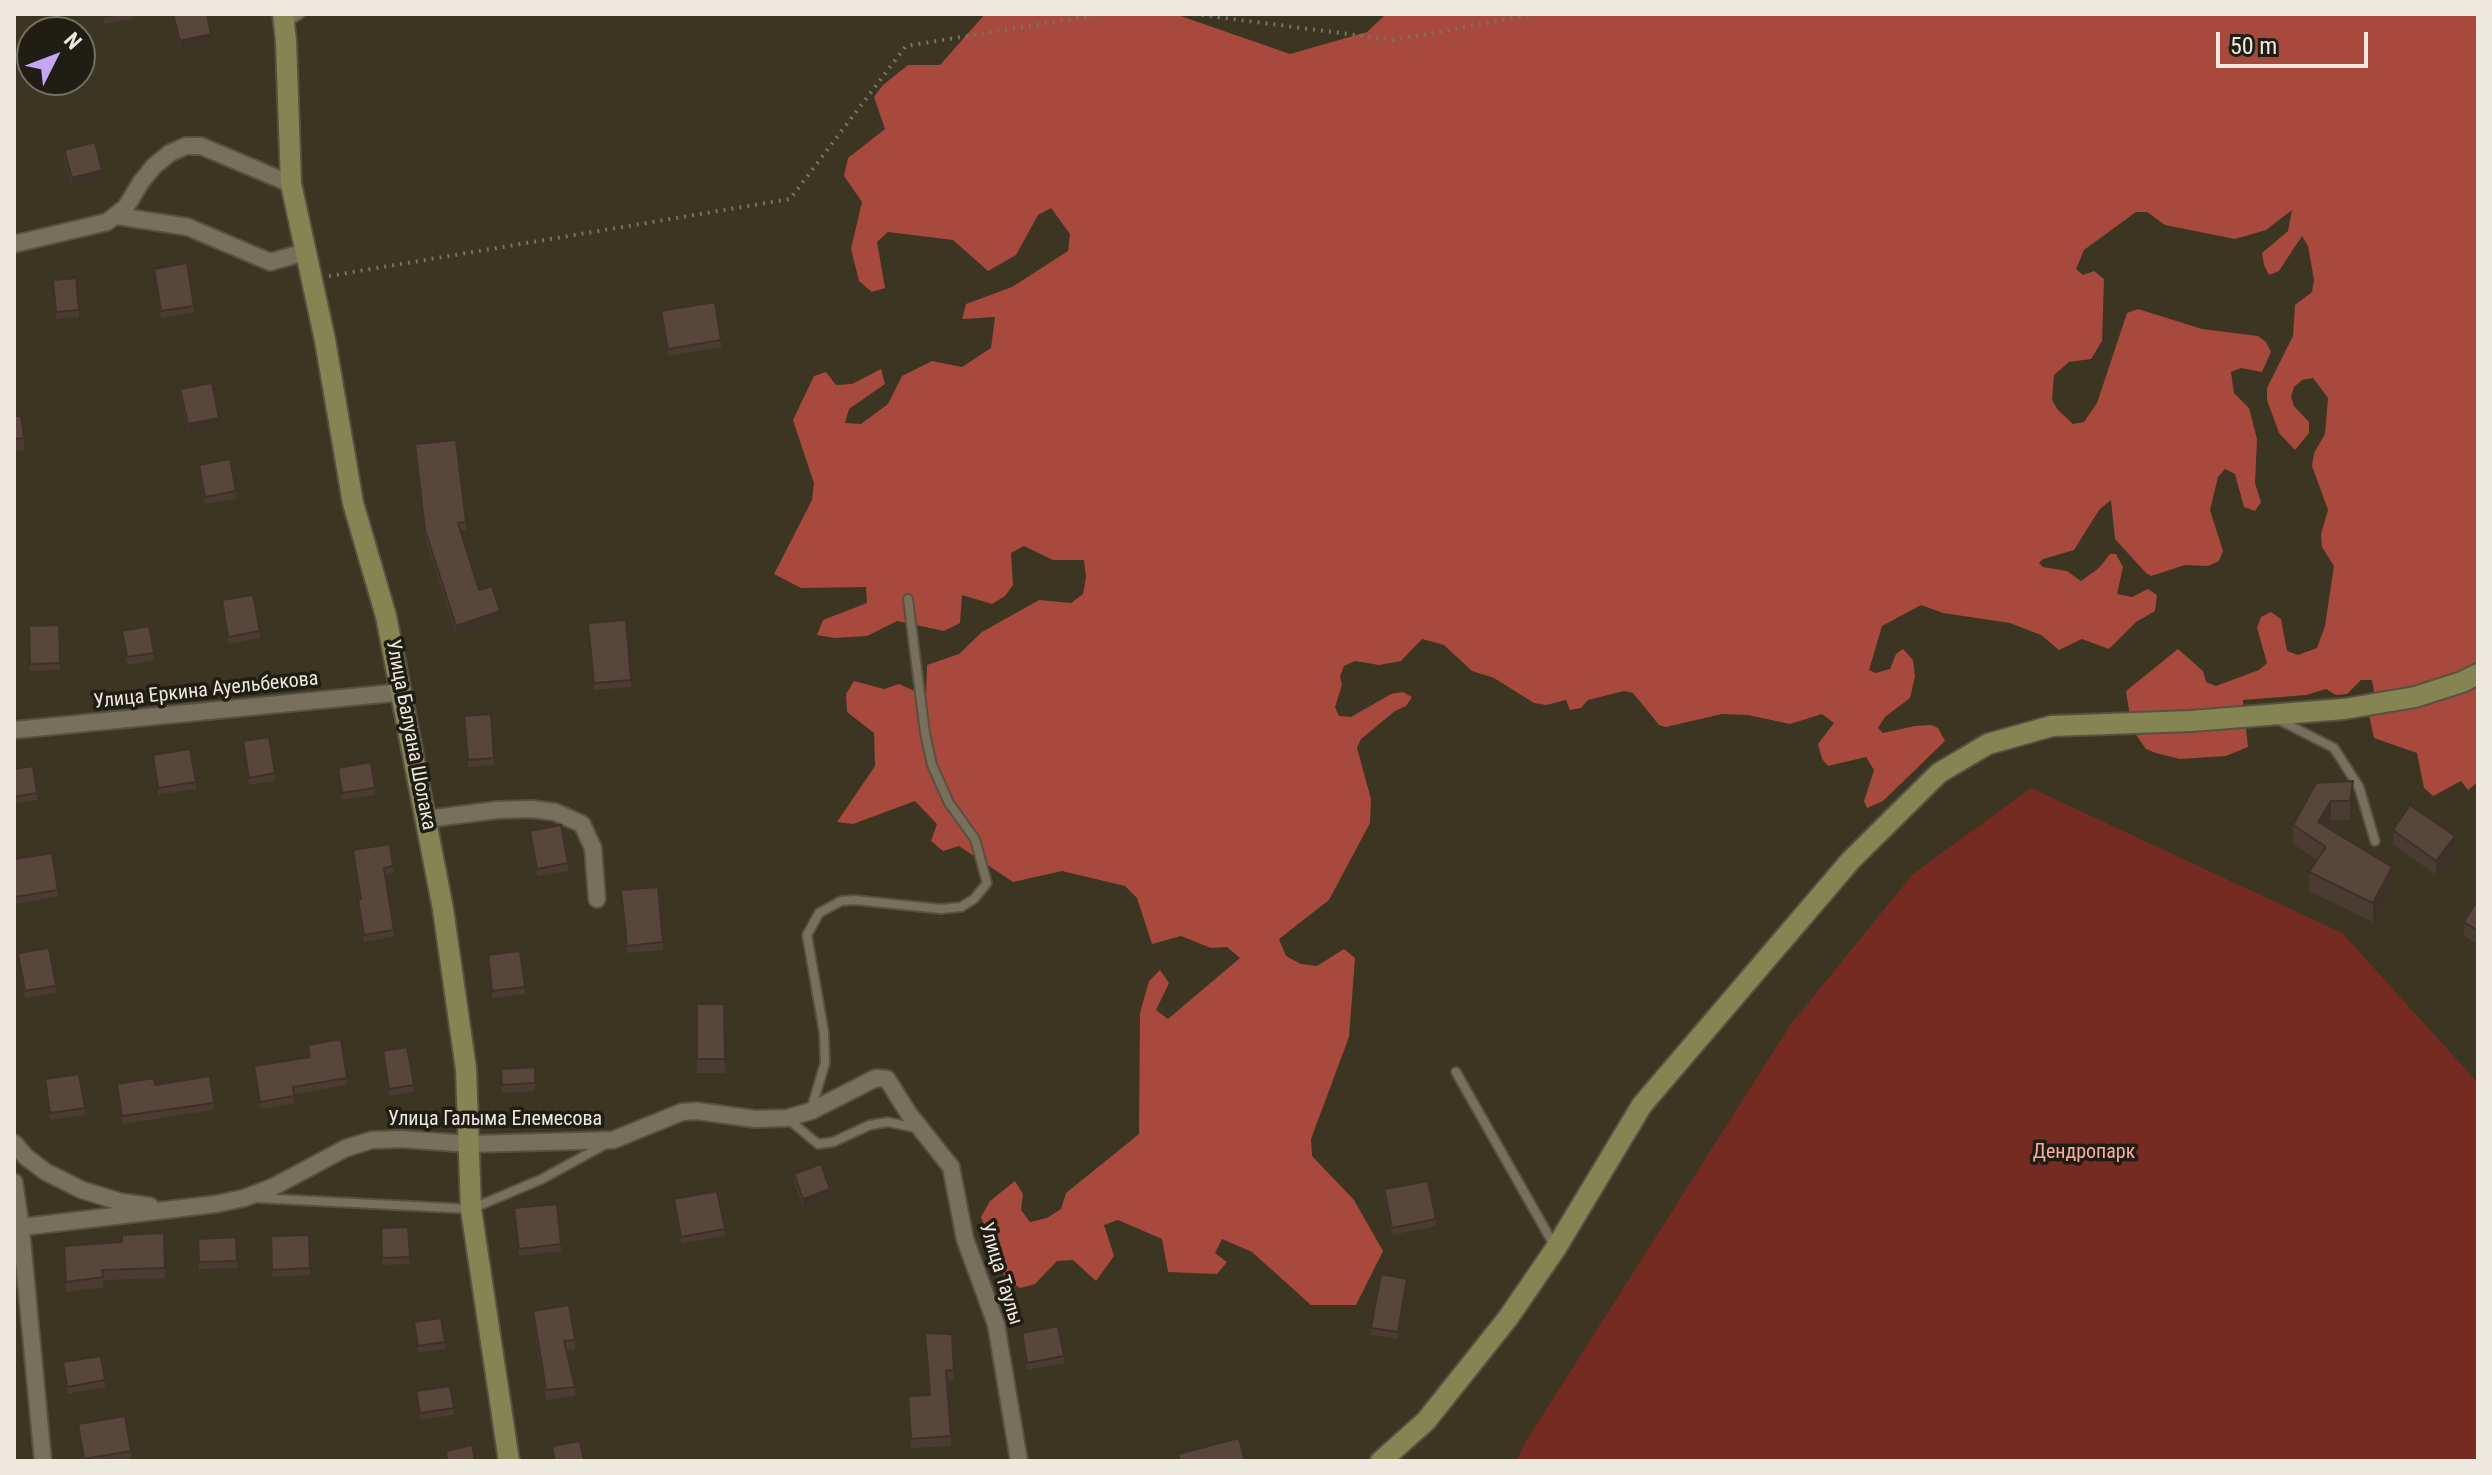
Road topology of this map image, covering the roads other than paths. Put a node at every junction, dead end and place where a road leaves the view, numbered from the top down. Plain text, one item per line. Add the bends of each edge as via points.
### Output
1 (289, 17) edge
2 (291, 184) junction
3 (117, 216) junction
4 (14, 244) edge
5 (306, 252) junction
6 (908, 599) dead end
7 (2478, 674) edge
8 (403, 692) junction
9 (2270, 716) junction
10 (14, 730) edge
11 (427, 819) junction
12 (2375, 841) dead end
13 (597, 899) dead end
14 (1456, 1072) dead end
15 (811, 1111) junction
16 (909, 1114) joint
17 (787, 1118) junction
18 (922, 1130) junction
19 (613, 1140) junction
20 (14, 1143) edge
21 (470, 1144) junction
22 (14, 1182) edge
23 (244, 1198) junction
24 (471, 1209) junction
25 (172, 1210) junction
26 (18, 1229) edge
27 (1556, 1248) junction
28 (43, 1461) edge
29 (509, 1461) edge
30 (1019, 1461) edge
31 (1381, 1461) edge

1 - 2 street, Улица Балуана Шолака
2 - 3 street via 201,146 186,146 154,166
2 - 5 street, Улица Балуана Шолака
3 - 4 street
3 - 5 street via 188,227 270,262
5 - 8 street, Улица Балуана Шолака via 353,503
6 - 15 lane via 932,765 949,803 975,839 987,883 961,907 855,900 819,913 807,935 825,1063
7 - 9 street via 2415,697
8 - 10 street, Улица Еркина Ауельбекова
8 - 11 street, Улица Балуана Шолака
9 - 12 lane via 2334,748 2359,787
9 - 27 street via 2052,726 1988,744 1939,773 1851,860 1642,1105
11 - 13 street via 532,809 582,824 593,848
11 - 21 street, Улица Балуана Шолака via 466,1069
14 - 27 lane
15 - 16 street, Улица Галыма Елемесова via 876,1078 887,1079
15 - 17 street, Улица Галыма Елемесова
16 - 18 street, Улица Таулы
17 - 18 lane via 818,1144 888,1122
17 - 19 street, Улица Галыма Елемесова via 682,1112
18 - 30 street, Улица Таулы via 951,1167 965,1239 996,1324
19 - 21 street, Улица Галыма Елемесова
19 - 24 lane via 542,1179
20 - 25 street via 46,1172 82,1190
21 - 23 street, Улица Галыма Елемесова via 372,1140
21 - 24 street, Улица Балуана Шолака
22 - 26 street
23 - 24 lane
23 - 25 street, Улица Галыма Елемесова
24 - 29 street, Улица Балуана Шолака
25 - 26 street, Улица Галыма Елемесова
26 - 28 street
27 - 31 street via 1467,1373 1426,1421

